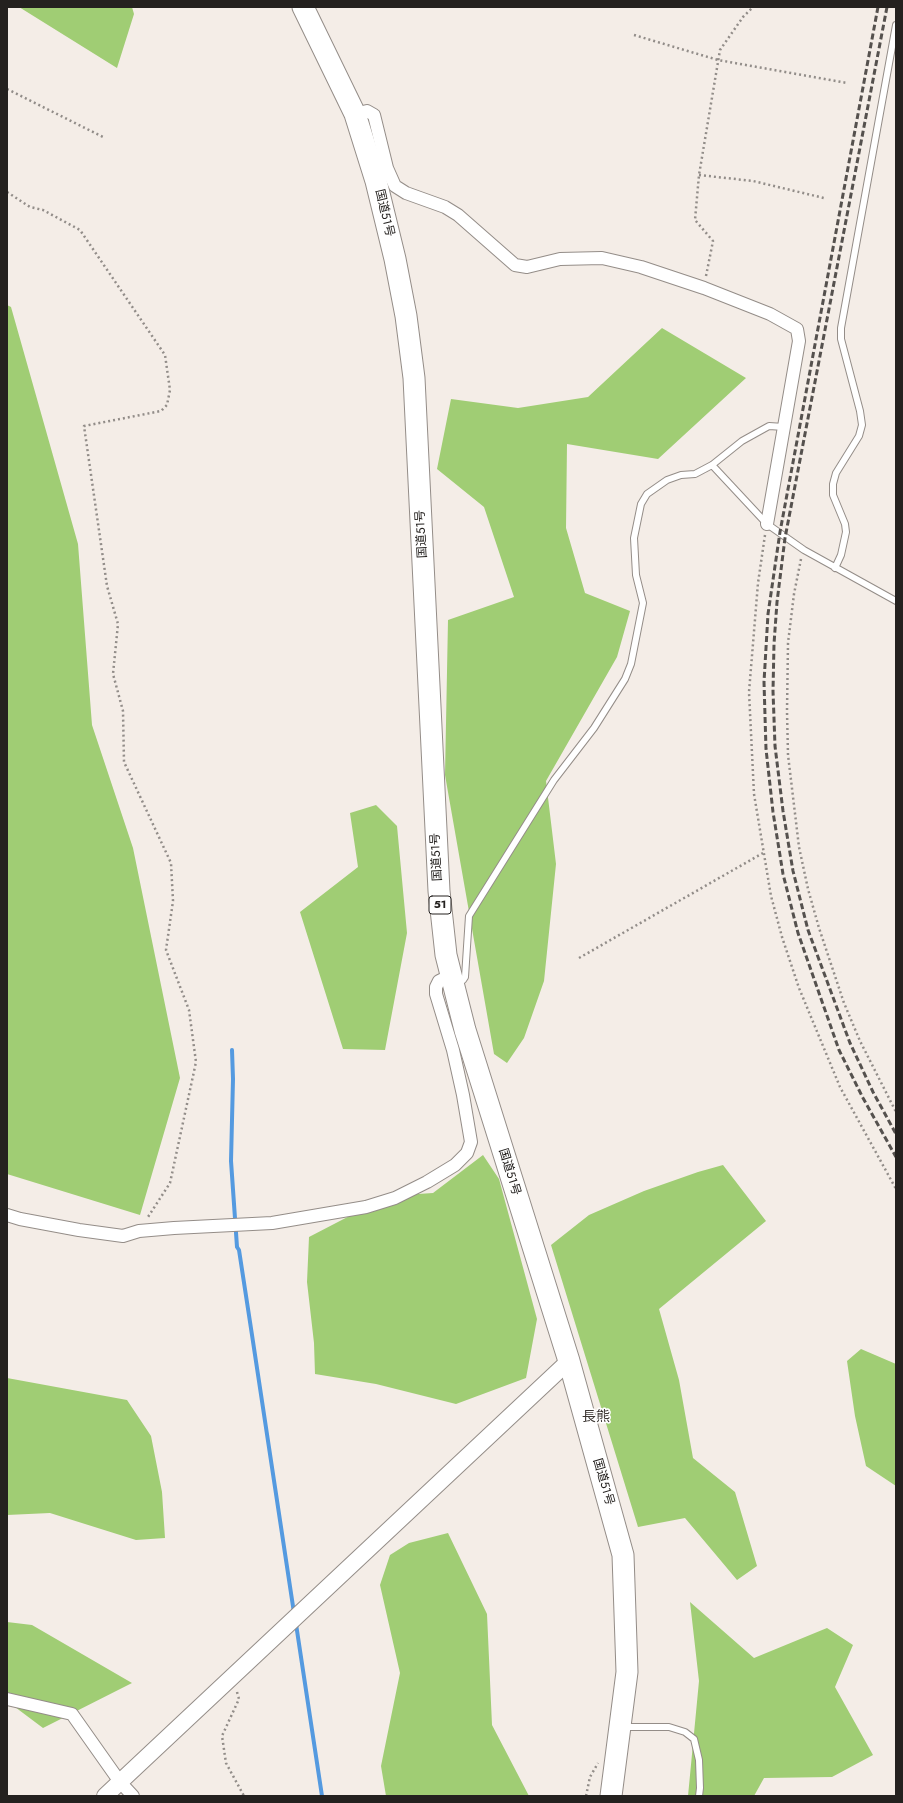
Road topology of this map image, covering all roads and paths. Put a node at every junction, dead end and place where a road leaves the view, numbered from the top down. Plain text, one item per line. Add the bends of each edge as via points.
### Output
1 (303, 7) edge
2 (754, 7) edge
3 (896, 25) edge
4 (634, 35) dead end
5 (718, 60) junction
6 (847, 83) dead end
7 (7, 89) edge
8 (356, 114) junction
9 (103, 137) dead end
10 (699, 175) junction
11 (7, 192) edge
12 (824, 198) dead end
13 (704, 288) junction
14 (784, 427) junction
15 (712, 465) junction
16 (767, 524) junction
17 (804, 550) junction
18 (835, 568) junction
19 (895, 600) edge
20 (763, 853) junction
21 (579, 958) dead end
22 (452, 980) junction
23 (896, 1112) edge
24 (896, 1189) edge
25 (7, 1215) edge
26 (139, 1231) junction
27 (569, 1361) junction
28 (232, 1677) junction
29 (7, 1699) edge
30 (620, 1727) junction
31 (120, 1782) junction
32 (105, 1796) edge
33 (133, 1796) edge
34 (244, 1796) edge
35 (611, 1796) edge
36 (698, 1796) edge

1 - 8 highway, 国道51号 / 51
2 - 5 path via 743,17 720,50
3 - 18 lane via 840,328 862,425 859,436 836,473 833,484 833,495 846,532
4 - 5 path
5 - 6 path
5 - 10 path
7 - 9 path
8 - 13 street via 366,111 374,115 387,168 395,186 458,215 515,265 527,267 560,259 602,258 641,267
8 - 22 highway, 国道51号 / 51 via 395,259 414,378 439,891 446,955
10 - 12 path via 753,181
10 - 13 path via 695,220 713,241
11 - 26 path via 30,207 43,210 80,230 165,355 170,390 166,405 161,411 84,426 107,586 118,624 113,674 123,711 124,762 171,863 173,901 166,950 189,1010 196,1062 170,1183
13 - 14 street via 770,314 797,329 799,342
14 - 15 lane via 769,426 742,441
14 - 16 street
15 - 16 lane
15 - 22 lane via 695,474 667,480 647,494 641,504 634,538 636,575 643,603 631,664 625,679 594,728 554,780 469,916 465,977 463,980
16 - 17 lane
16 - 20 path via 758,583 749,692 754,794
17 - 18 lane
17 - 23 path via 794,594 788,643 788,755 799,847 819,928 844,1003
18 - 19 lane
20 - 21 path
20 - 24 path via 782,937 800,988 840,1086
22 - 26 street via 439,981 436,994 453,1050 471,1142 467,1154 455,1165 395,1198 366,1207 272,1223
22 - 27 highway, 国道51号 / 51 via 465,1030
25 - 26 street via 123,1236
27 - 28 street
27 - 30 highway, 国道51号 / 51 via 623,1555 627,1672
28 - 31 street
28 - 34 path via 239,1699 222,1736 226,1763
29 - 31 street via 72,1714
30 - 35 highway, 国道51号 / 51
30 - 36 lane via 669,1727 694,1738 699,1760
31 - 32 street
31 - 33 street

